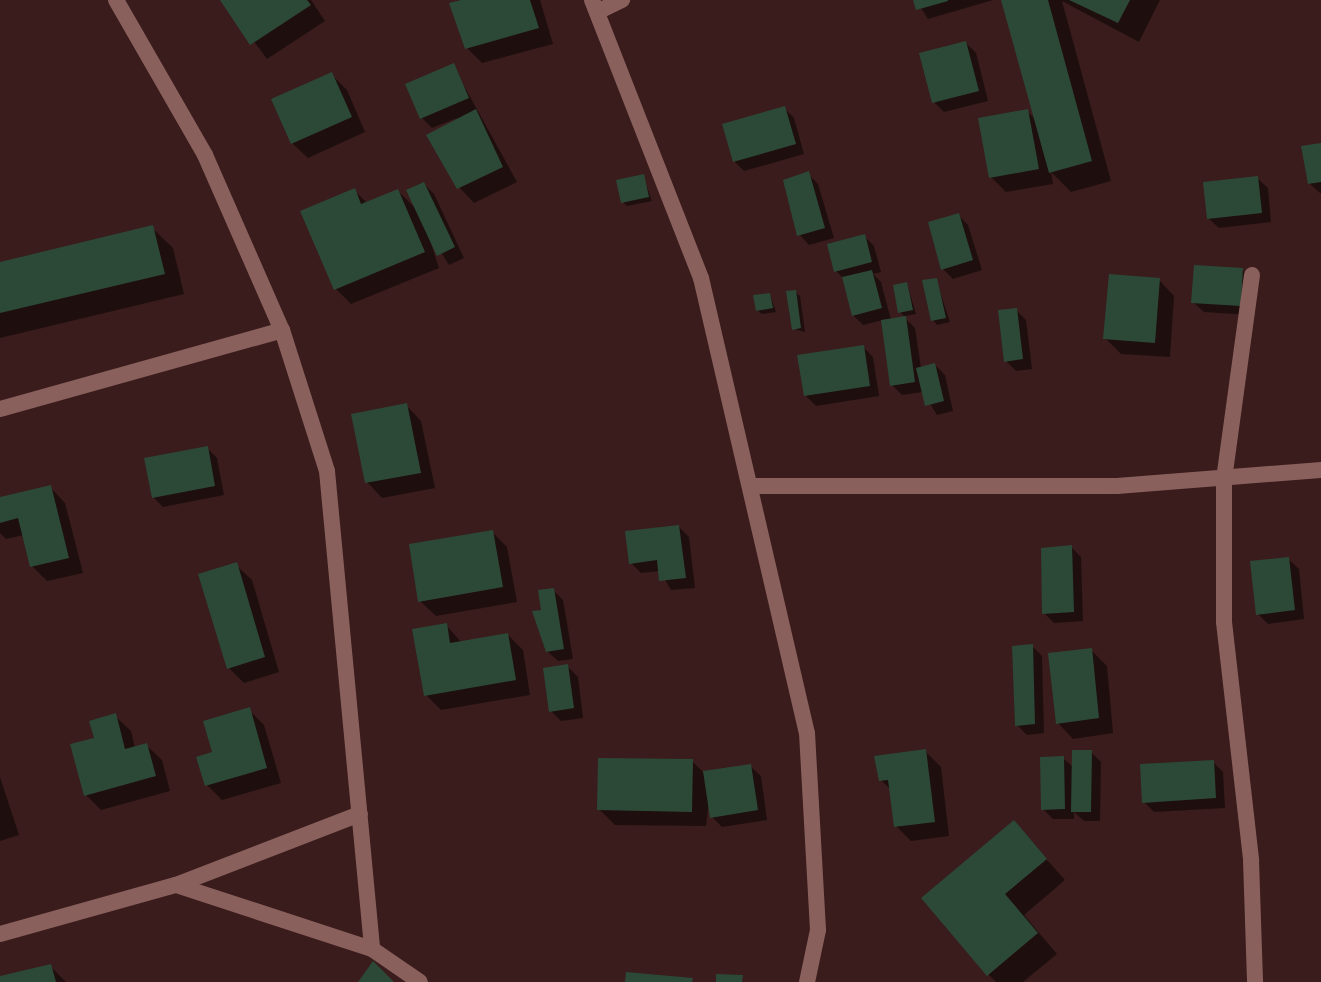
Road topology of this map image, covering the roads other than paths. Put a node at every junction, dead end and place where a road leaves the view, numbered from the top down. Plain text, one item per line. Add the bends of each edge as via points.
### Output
1 (116, 0) edge
2 (622, 0) edge
3 (594, 6) edge
4 (1252, 275) dead end
5 (282, 330) junction
6 (0, 409) edge
7 (1321, 470) edge
8 (1224, 479) junction
9 (752, 486) junction
10 (360, 814) junction
11 (176, 885) junction
12 (0, 934) edge
13 (372, 949) junction
14 (420, 982) edge
15 (807, 982) edge
16 (1255, 982) edge

1 - 5 street via 205,155
2 - 3 street
3 - 9 street via 701,278
4 - 8 street
5 - 6 street
5 - 10 street via 327,471
7 - 8 street
8 - 9 street via 1117,486
8 - 16 street via 1224,622 1251,860
9 - 15 street via 807,733 818,930
10 - 11 street
10 - 13 street
11 - 12 street
11 - 13 street
13 - 14 street

